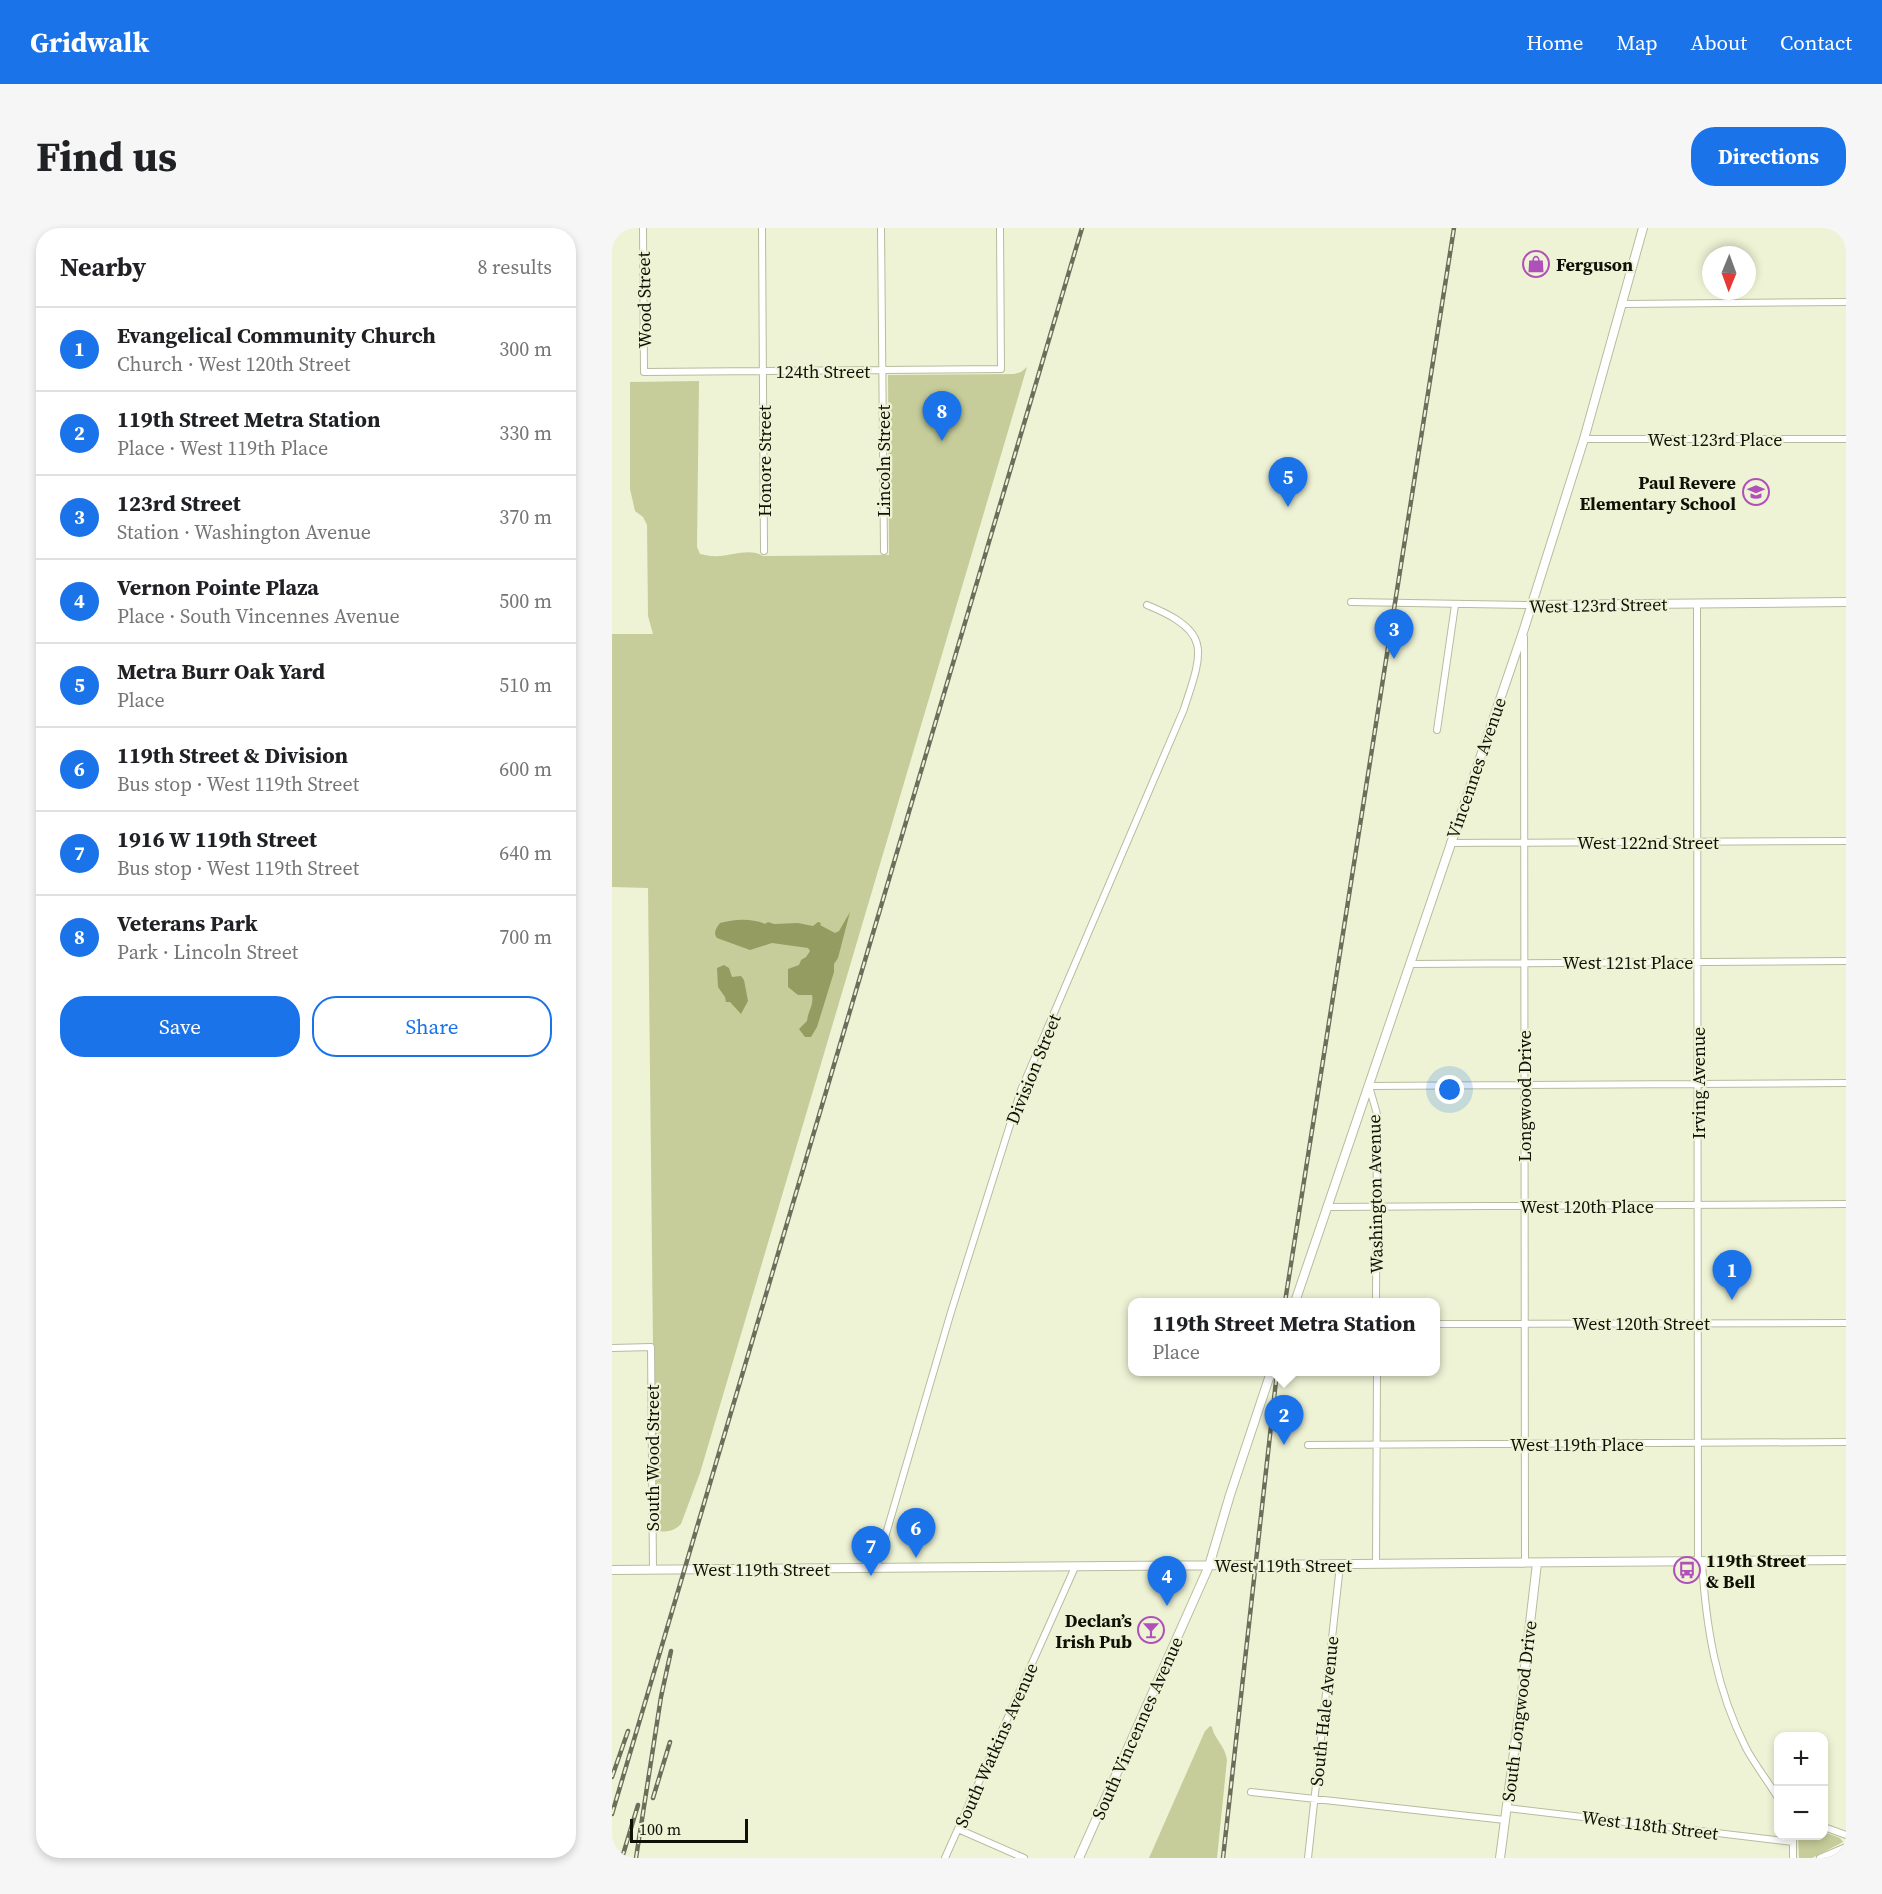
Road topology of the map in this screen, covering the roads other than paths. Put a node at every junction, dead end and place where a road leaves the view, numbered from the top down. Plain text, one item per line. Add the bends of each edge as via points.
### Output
1 (643, 228) edge
2 (762, 228) edge
3 (881, 228) edge
4 (1000, 228) edge
5 (1642, 228) edge
6 (1846, 302) edge
7 (1623, 304) junction
8 (883, 370) junction
9 (763, 371) junction
10 (644, 372) joint
11 (1584, 439) junction
12 (1846, 439) edge
13 (884, 550) dead end
14 (764, 551) dead end
15 (1351, 602) dead end
16 (1846, 602) edge
17 (1697, 604) junction
18 (1147, 605) dead end
19 (1455, 605) junction
20 (1530, 605) junction
21 (1524, 629) junction
22 (1437, 730) dead end
23 (1697, 842) junction
24 (1846, 842) edge
25 (1450, 843) junction
26 (1524, 843) junction
27 (1846, 961) edge
28 (1697, 962) junction
29 (1525, 963) junction
30 (1411, 964) junction
31 (1846, 1083) edge
32 (1697, 1084) junction
33 (1524, 1085) junction
34 (1369, 1086) junction
35 (1846, 1204) edge
36 (1698, 1205) junction
37 (1524, 1206) junction
38 (1328, 1207) junction
39 (1377, 1207) junction
40 (1296, 1298) edge
41 (1376, 1298) edge
42 (1698, 1323) junction
43 (1846, 1323) edge
44 (1440, 1324) edge
45 (1525, 1324) junction
46 (612, 1348) edge
47 (1269, 1376) edge
48 (1377, 1376) edge
49 (1846, 1442) edge
50 (1698, 1443) junction
51 (1524, 1444) junction
52 (1308, 1445) dead end
53 (1377, 1445) junction
54 (1846, 1560) edge
55 (1700, 1562) junction
56 (1525, 1563) junction
57 (1537, 1563) junction
58 (1340, 1564) junction
59 (1376, 1564) junction
60 (1209, 1566) junction
61 (1075, 1567) junction
62 (876, 1568) junction
63 (612, 1570) edge
64 (653, 1570) junction
65 (1774, 1790) edge
66 (1251, 1792) dead end
67 (1315, 1799) junction
68 (1507, 1808) junction
69 (1505, 1820) junction
70 (1828, 1828) edge
71 (958, 1829) junction
72 (1846, 1834) edge
73 (1774, 1837) edge
74 (1793, 1840) edge
75 (1846, 1847) edge
76 (945, 1858) edge
77 (1024, 1858) edge
78 (1079, 1858) edge
79 (1308, 1858) edge
80 (1500, 1858) edge
81 (1793, 1858) edge
82 (1820, 1858) edge

1 - 10 street, Wood Street
2 - 9 street, Honore Street
3 - 8 street, Lincoln Street
4 - 8 street, 124th Street via 1001,369
5 - 7 street, Vincennes Avenue
6 - 7 street
7 - 11 street, Vincennes Avenue
8 - 9 street, 124th Street
8 - 13 street, Lincoln Street
9 - 10 street, 124th Street
9 - 14 street, Honore Street
11 - 12 street, West 123rd Place
11 - 20 street, Vincennes Avenue
15 - 19 street, West 123rd Street
16 - 17 street, West 123rd Street
17 - 20 street, West 123rd Street
17 - 23 street, Irving Avenue
18 - 62 street, Division Street via 1188,629 1198,645 1196,668 1184,708 1021,1090
19 - 20 street, West 123rd Street
19 - 22 street
20 - 21 street, Vincennes Avenue
21 - 25 street, Vincennes Avenue
21 - 26 street, Longwood Drive
23 - 24 street, West 122nd Street
23 - 26 street, West 122nd Street
23 - 28 street, Irving Avenue
25 - 26 street, West 122nd Street
25 - 30 street, Vincennes Avenue
26 - 29 street, Longwood Drive
27 - 28 street, West 121st Place
28 - 29 street, West 121st Place
28 - 32 street, Irving Avenue
29 - 30 street, West 121st Place
29 - 33 street, Longwood Drive
30 - 34 street, Vincennes Avenue
31 - 32 street
32 - 33 street
32 - 36 street, Irving Avenue
33 - 34 street
33 - 37 street, Longwood Drive
34 - 38 street, Vincennes Avenue
34 - 39 street, Washington Avenue via 1377,1114
35 - 36 street, West 120th Place
36 - 37 street, West 120th Place
36 - 42 street, Irving Avenue
37 - 39 street, West 120th Place
37 - 45 street, Longwood Drive
38 - 39 street, West 120th Place
38 - 40 street, Vincennes Avenue
39 - 41 street, Washington Avenue
42 - 43 street, West 120th Street
42 - 45 street, West 120th Street
42 - 50 street, Irving Avenue
44 - 45 street, West 120th Street
45 - 51 street, Longwood Drive
46 - 64 street, South Wood Street via 651,1347
47 - 60 street
48 - 53 street
49 - 50 street, West 119th Place
50 - 51 street, West 119th Place
50 - 55 street, Irving Avenue
51 - 53 street, West 119th Place
51 - 56 street, Longwood Drive
52 - 53 street, West 119th Place
53 - 59 street
54 - 55 street, West 119th Street
55 - 57 street, West 119th Street
55 - 65 street, Irving Avenue via 1708,1630 1722,1692 1747,1749
56 - 57 street, West 119th Street
56 - 59 street, West 119th Street
57 - 68 street, South Longwood Drive
58 - 59 street, West 119th Street
58 - 60 street, West 119th Street
58 - 67 street, South Hale Avenue
60 - 61 street, West 119th Street
60 - 78 street, South Vincennes Avenue
61 - 62 street, West 119th Street
61 - 71 street, South Watkins Avenue
62 - 64 street, West 119th Street
63 - 64 street, West 119th Street
66 - 67 street
67 - 69 street
67 - 79 street, South Hale Avenue
68 - 69 street, South Longwood Drive
68 - 73 street, West 118th Street
69 - 80 street, South Longwood Drive
70 - 72 street
71 - 76 street, South Watkins Avenue
71 - 77 street
74 - 81 street
75 - 82 street

